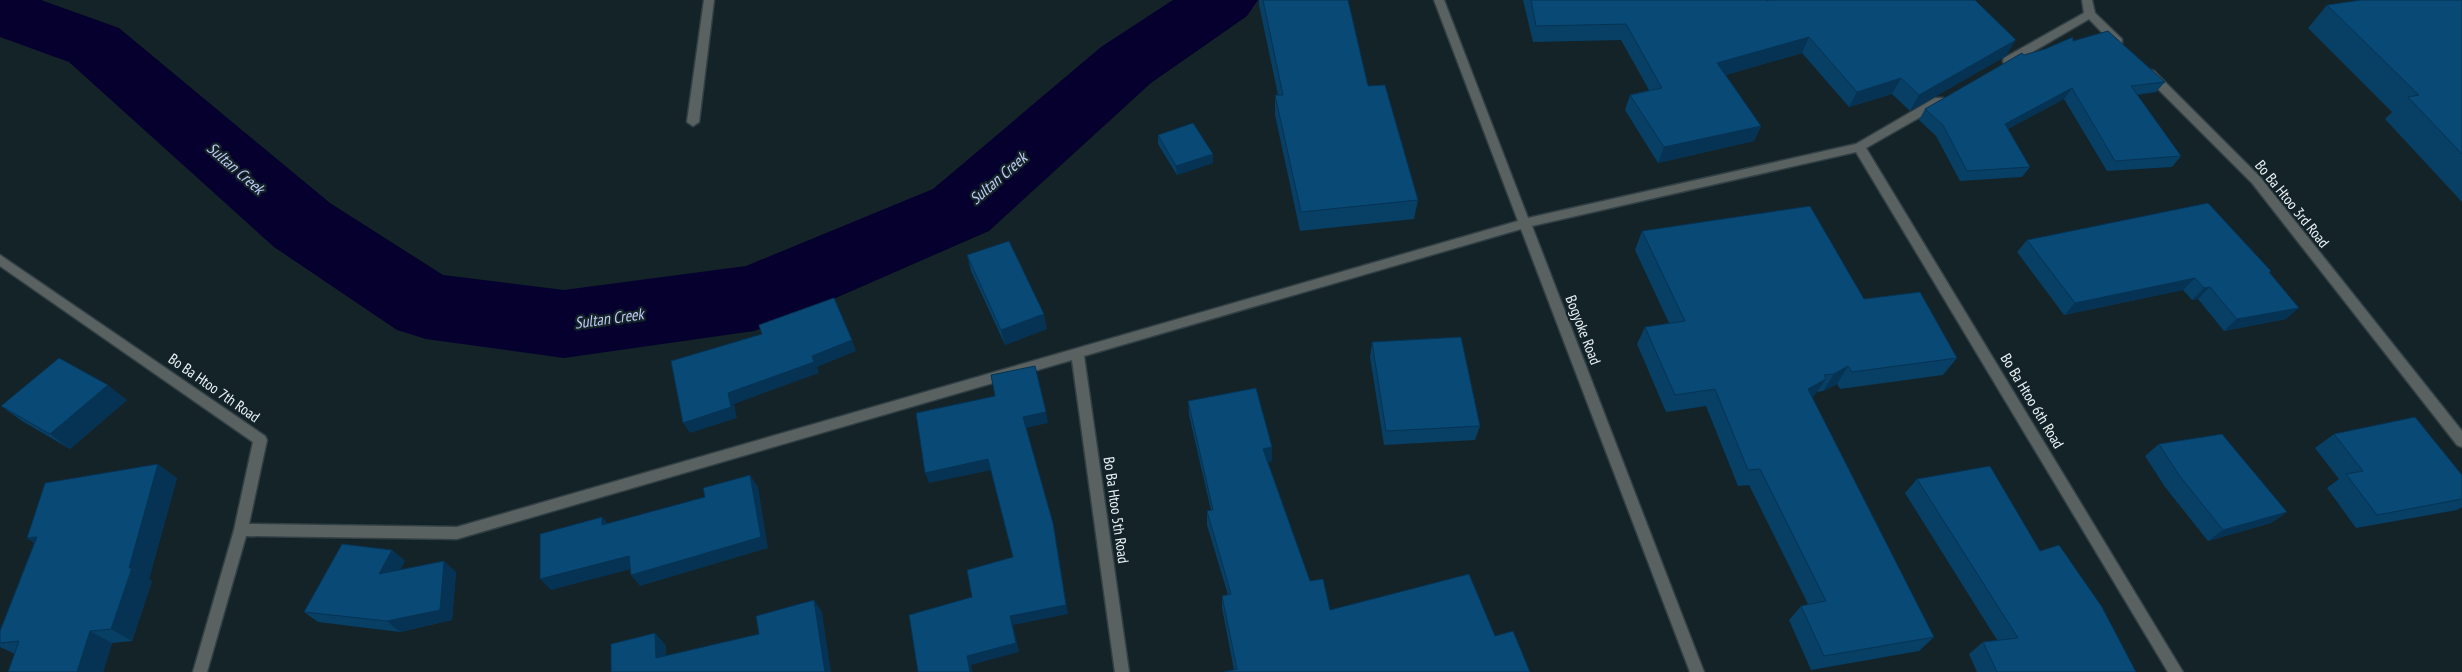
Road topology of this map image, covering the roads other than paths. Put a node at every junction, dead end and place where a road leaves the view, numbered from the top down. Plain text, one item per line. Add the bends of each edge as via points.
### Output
1 (709, 0) edge
2 (1440, 0) edge
3 (2087, 0) edge
4 (2090, 14) junction
5 (2124, 49) edge
6 (2138, 63) edge
7 (1996, 68) edge
8 (1953, 93) edge
9 (692, 122) dead end
10 (1859, 147) junction
11 (1525, 223) junction
12 (0, 260) edge
13 (1077, 352) junction
14 (2462, 441) edge
15 (241, 530) junction
16 (200, 672) edge
17 (1122, 672) edge
18 (1697, 672) edge
19 (2176, 672) edge

1 - 9 street
2 - 11 street, Bogyoke Road
3 - 4 street
4 - 5 street
4 - 7 street
6 - 14 street, Bo Ba Htoo 3rd Road via 2256,180
8 - 10 street
10 - 11 street
10 - 19 street, Bo Ba Htoo 6th Road
11 - 13 street
11 - 18 street, Bogyoke Road
12 - 15 street, Bo Ba Htoo 7th Road via 260,440
13 - 15 street via 457,533
13 - 17 street, Bo Ba Htoo 5th Road
15 - 16 street, Bo Ba Htoo 7th Road

